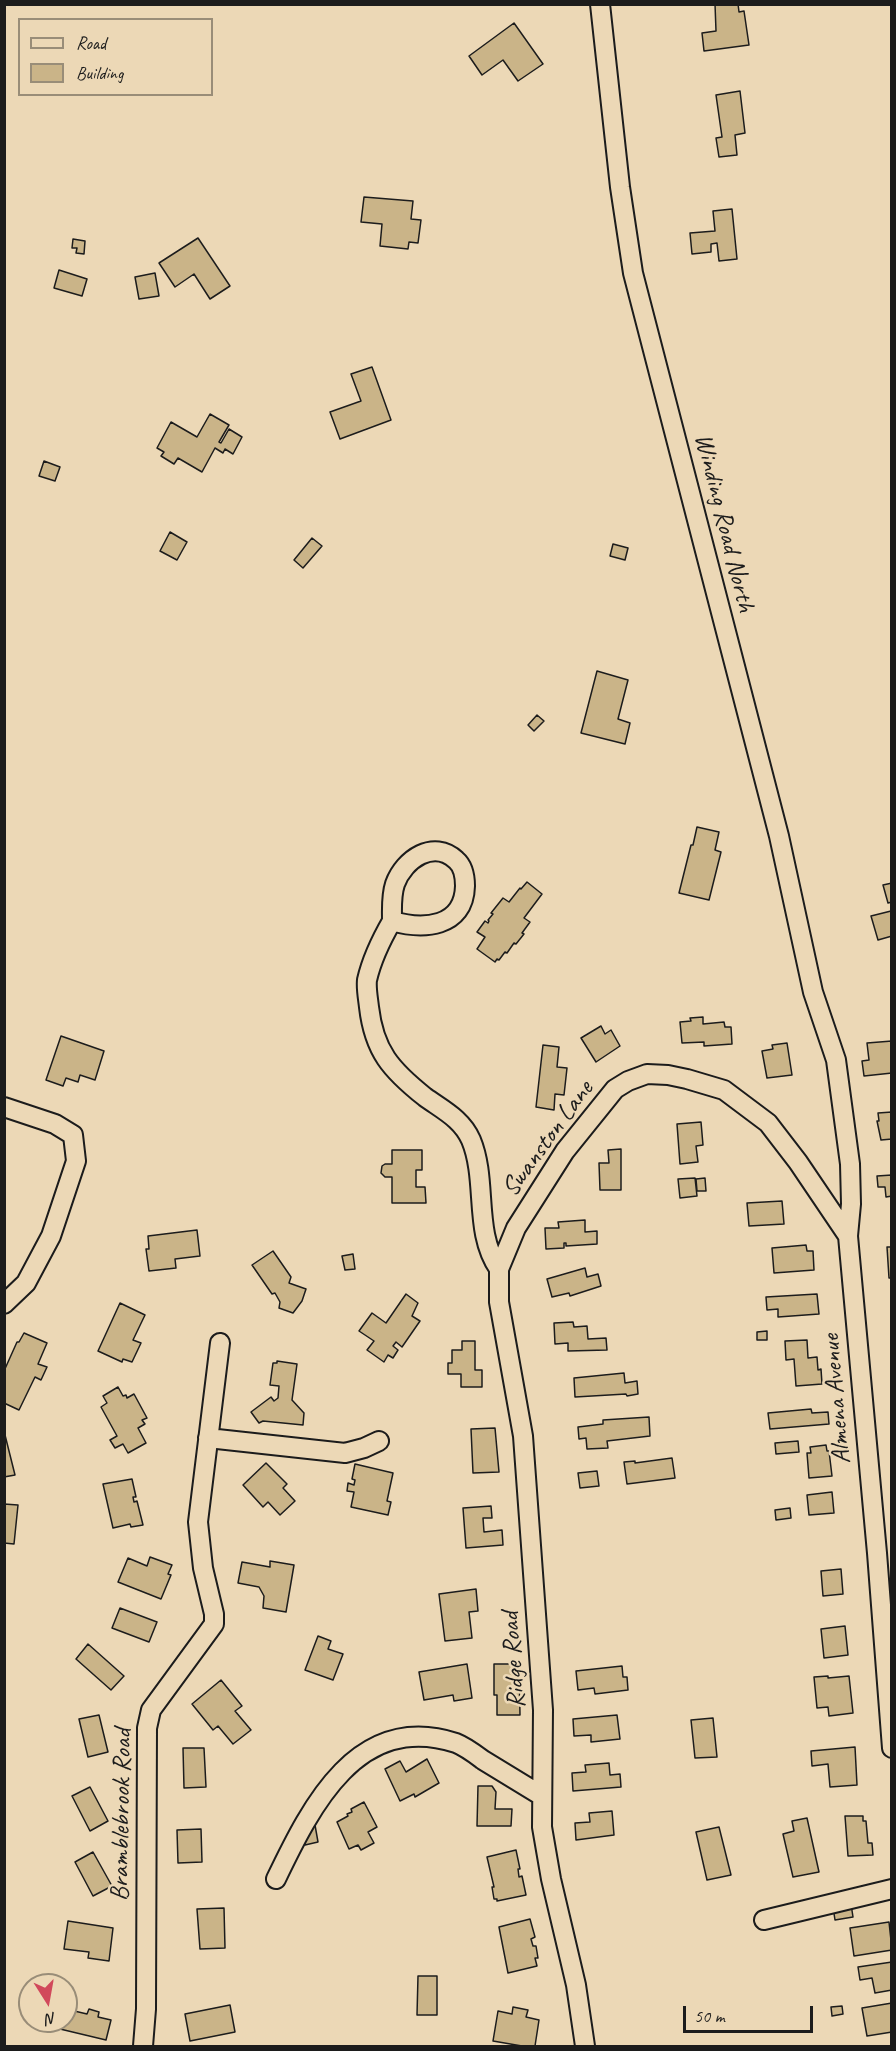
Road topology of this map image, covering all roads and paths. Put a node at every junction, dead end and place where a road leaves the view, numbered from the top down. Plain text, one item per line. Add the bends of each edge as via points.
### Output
1 (600, 4) edge
2 (392, 921) junction
3 (833, 1047) joint
4 (4, 1107) edge
5 (848, 1236) junction
6 (499, 1269) junction
7 (4, 1304) edge
8 (220, 1343) dead end
9 (208, 1438) junction
10 (379, 1441) dead end
11 (888, 1665) edge
12 (891, 1748) edge
13 (542, 1796) junction
14 (276, 1879) dead end
15 (891, 1889) edge
16 (764, 1920) dead end
17 (144, 2046) edge
18 (585, 2046) edge

1 - 3 street, Winding Road North via 633,273 779,836 813,992
2 - 2 street via 427,926 454,916 463,901 465,885 457,861 444,852 429,851 412,858 395,885
2 - 6 street via 375,951 367,983 371,1024 383,1055 399,1076 459,1121 471,1141 491,1257
3 - 5 street, Almena Avenue via 850,1164
4 - 7 street via 55,1124 73,1135 76,1161 51,1236 26,1283
5 - 6 street, Swanston Lane via 768,1124 724,1090 678,1077 646,1074 615,1089 565,1151 516,1228
5 - 11 street, Almena Avenue
6 - 13 street, Ridge Road via 499,1302 523,1436 543,1710
8 - 9 street
9 - 10 street via 345,1453
9 - 17 street, Bramblebrook Road via 198,1522 214,1624 151,1710 147,1728
11 - 12 street, Almena Avenue
13 - 14 street via 458,1744 424,1736 402,1737 374,1746 341,1772 316,1803
13 - 18 street, Ridge Road via 542,1827 551,1880 576,1984
15 - 16 street

